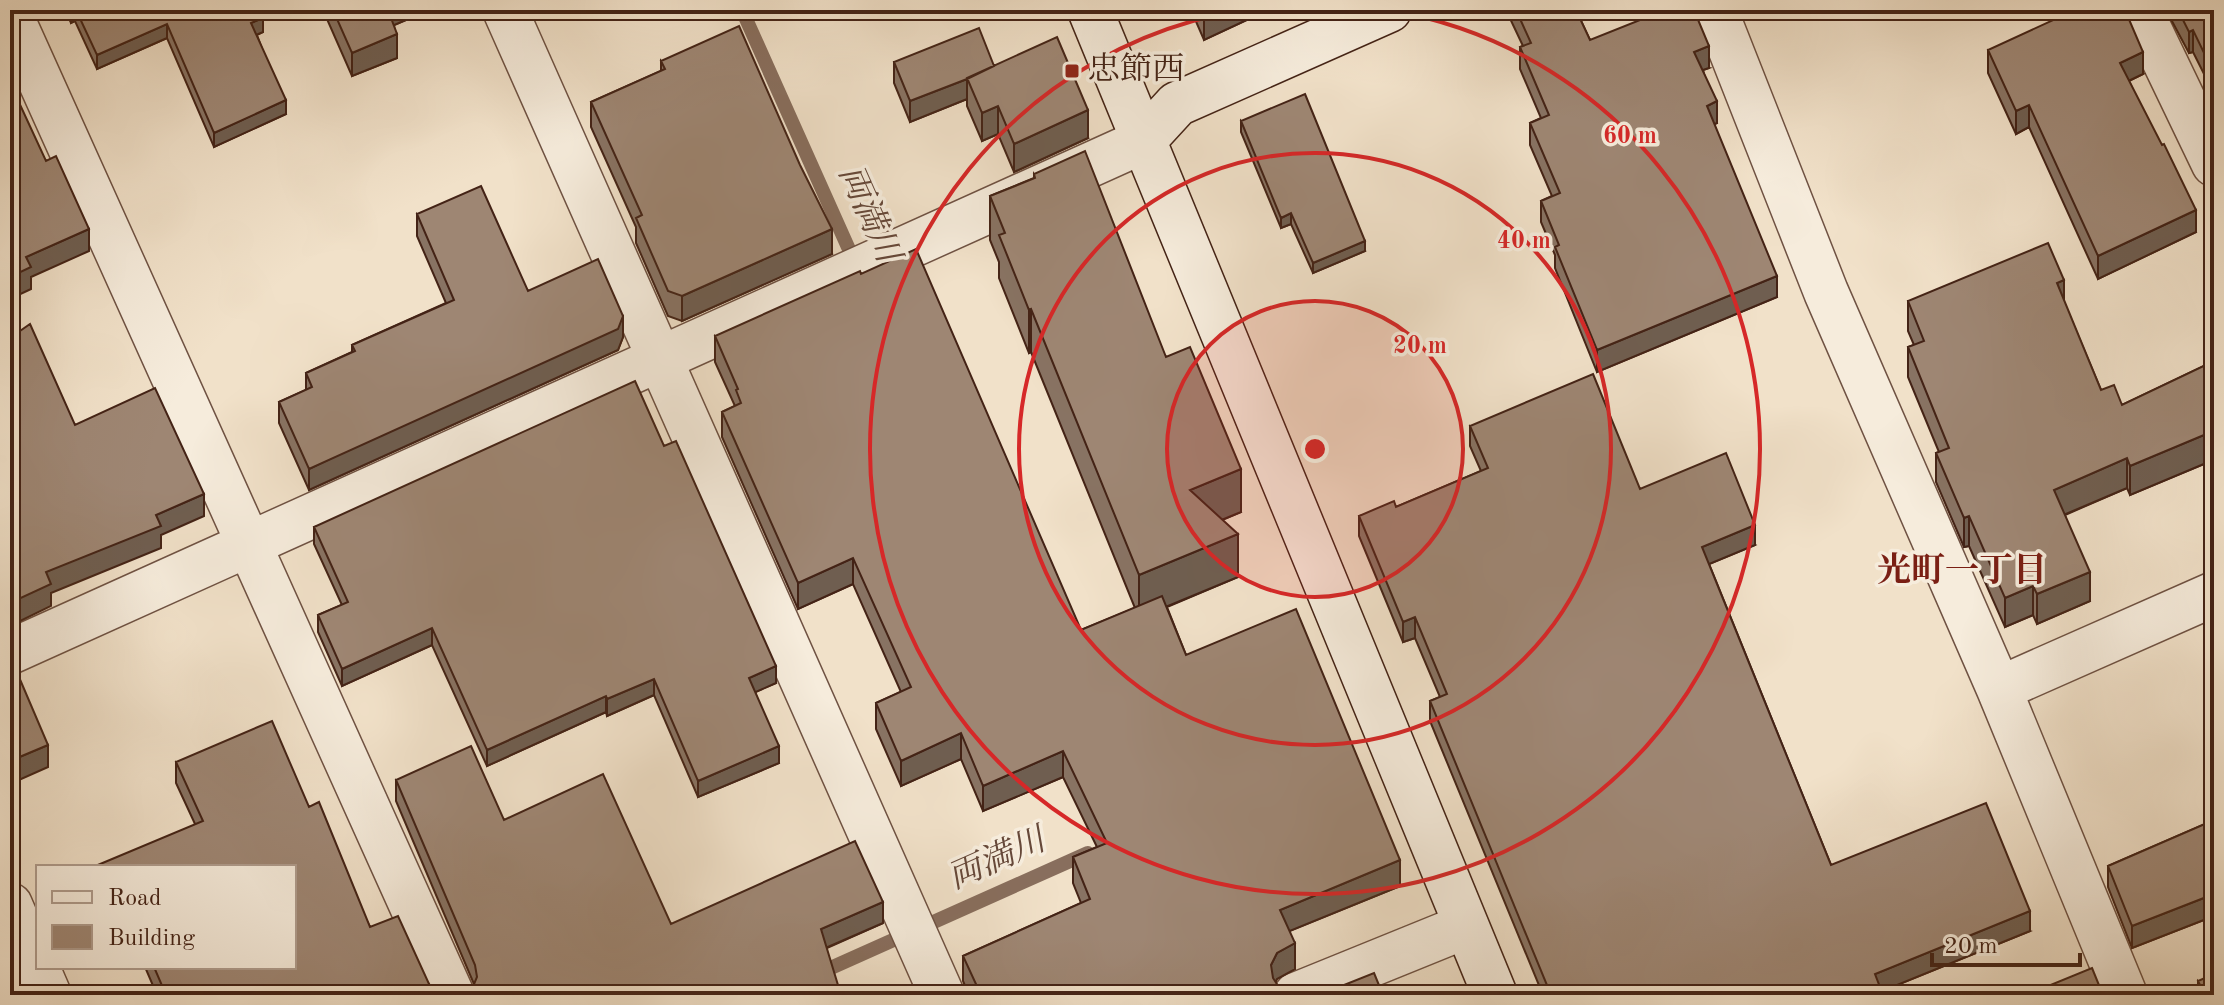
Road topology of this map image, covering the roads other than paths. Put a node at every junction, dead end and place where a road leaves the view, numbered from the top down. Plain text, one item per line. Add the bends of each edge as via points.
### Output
1 (505, 10) edge
2 (1090, 10) edge
3 (1389, 10) edge
4 (1715, 10) edge
5 (2140, 10) edge
6 (10, 14) edge
7 (1143, 141) junction
8 (2214, 164) edge
9 (661, 358) junction
10 (249, 543) junction
11 (2214, 594) edge
12 (10, 652) edge
13 (1999, 689) junction
14 (10, 905) edge
15 (1466, 926) junction
16 (36, 965) edge
17 (38, 969) edge
18 (49, 995) edge
19 (452, 995) edge
20 (942, 995) edge
21 (1296, 995) edge
22 (1495, 995) edge
23 (2125, 995) edge

1 - 9 street
2 - 7 street
3 - 7 street via 1177,104
4 - 13 street via 1826,292
5 - 8 street
6 - 10 street
7 - 9 street
7 - 15 street
9 - 10 street
9 - 20 street
10 - 12 street
10 - 19 street
11 - 13 street
13 - 23 street
14 - 16 street
15 - 21 street
15 - 22 street
17 - 18 street

